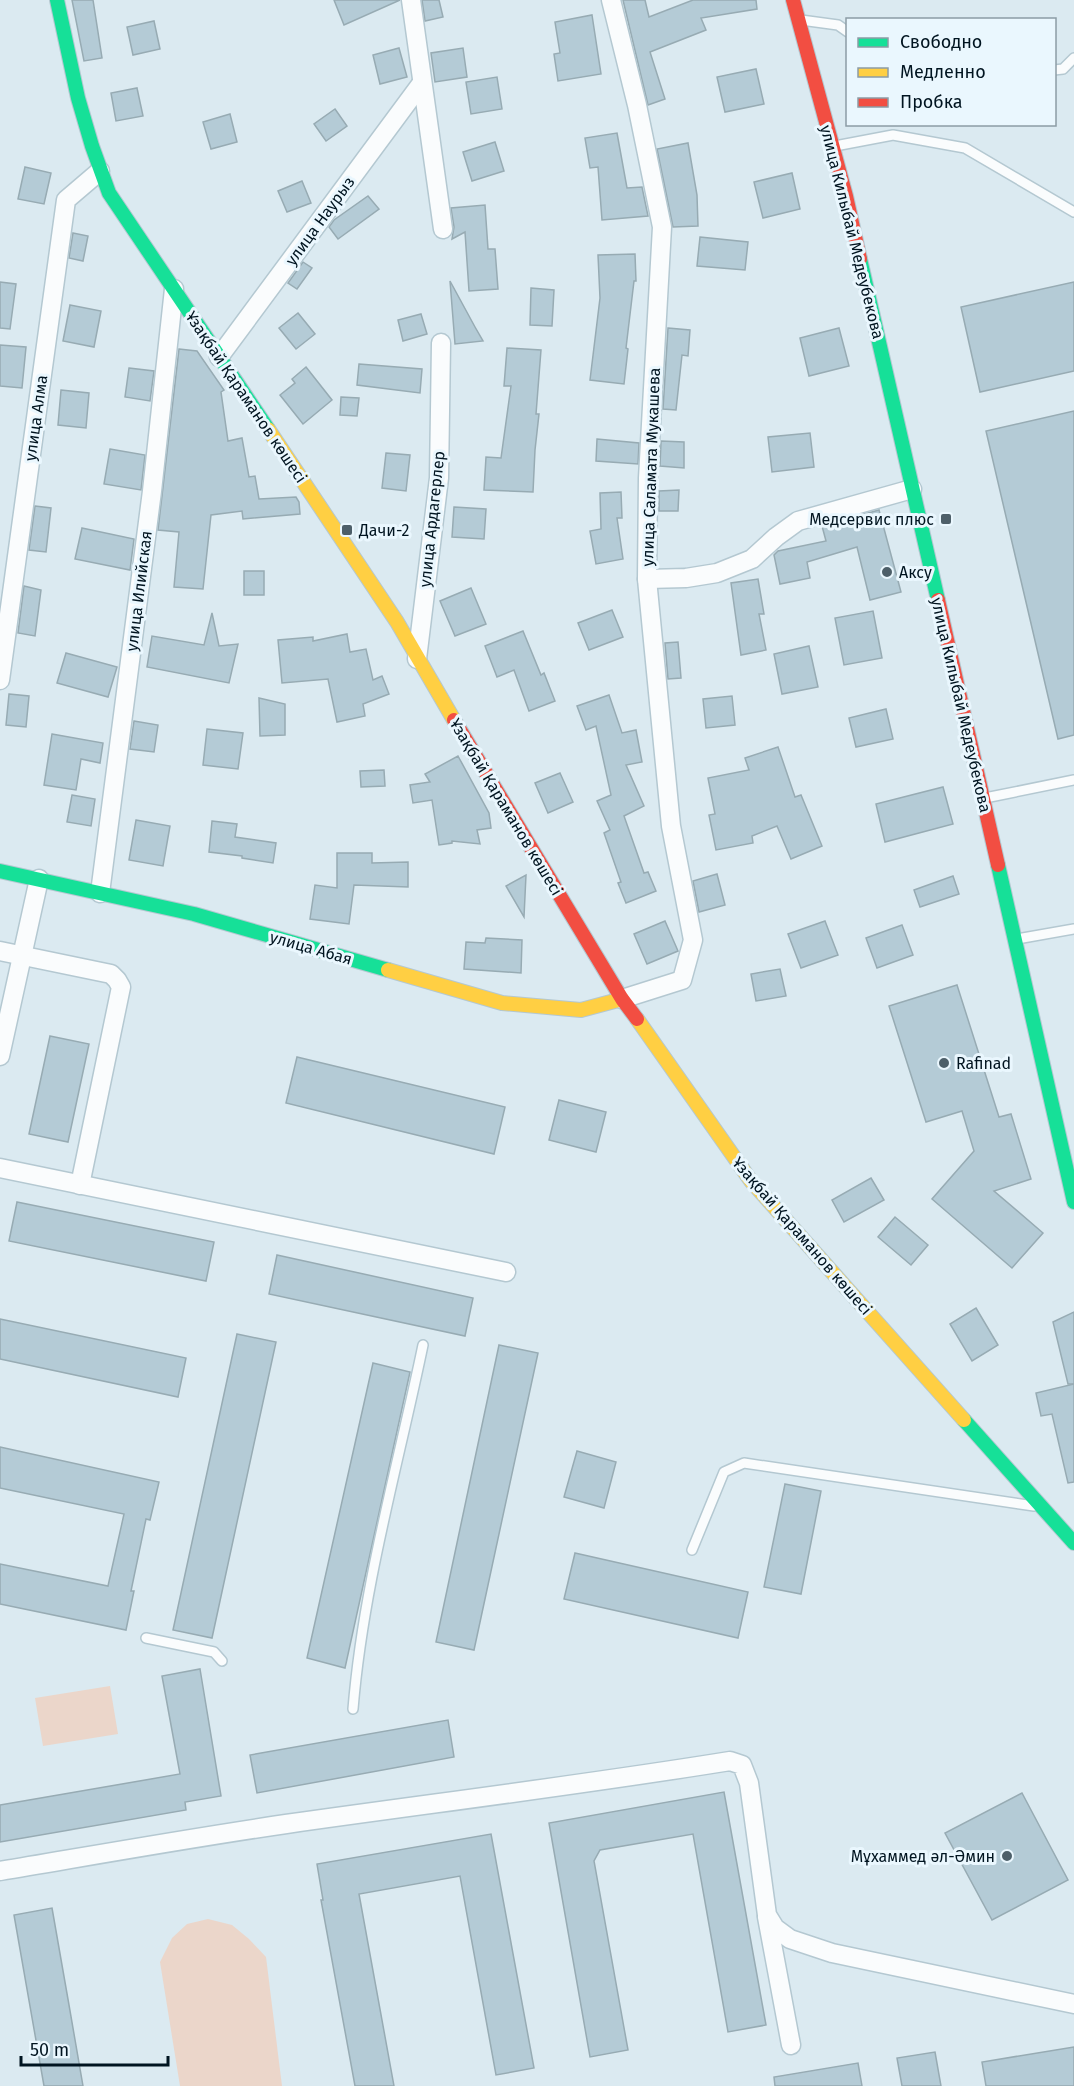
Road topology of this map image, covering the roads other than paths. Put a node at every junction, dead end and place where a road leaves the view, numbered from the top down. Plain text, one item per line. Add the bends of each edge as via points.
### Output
1 (57, 0) edge
2 (411, 0) edge
3 (611, 0) edge
4 (793, 0) edge
5 (798, 20) junction
6 (846, 31) edge
7 (1074, 58) edge
8 (1056, 70) edge
9 (421, 84) junction
10 (832, 147) junction
11 (100, 171) junction
12 (1074, 212) edge
13 (442, 229) dead end
14 (174, 289) junction
15 (441, 343) dead end
16 (219, 357) junction
17 (912, 489) junction
18 (646, 579) junction
19 (417, 659) junction
20 (0, 680) edge
21 (1074, 780) edge
22 (982, 798) junction
23 (0, 871) edge
24 (39, 879) junction
25 (100, 893) junction
26 (1074, 929) edge
27 (1014, 939) junction
28 (0, 951) edge
29 (22, 956) junction
30 (622, 999) junction
31 (0, 1056) edge
32 (0, 1168) edge
33 (80, 1185) junction
34 (1074, 1202) edge
35 (506, 1272) dead end
36 (423, 1345) dead end
37 (1042, 1508) junction
38 (1074, 1543) edge
39 (692, 1550) dead end
40 (146, 1638) dead end
41 (222, 1661) dead end
42 (353, 1709) dead end
43 (0, 1871) edge
44 (767, 1915) junction
45 (1074, 2004) edge
46 (790, 2045) dead end

1 - 11 street, Ұзақбай Қараманов көшесі via 69,65
2 - 9 street
3 - 18 street, улица Саламата Мукашева via 662,226
4 - 5 street, улица Килыбай Медеубекова
5 - 6 lane via 838,25
5 - 10 street, улица Килыбай Медеубекова
7 - 8 lane
9 - 13 street
9 - 16 street, улица Наурыз
10 - 12 lane via 893,135 965,148
10 - 17 street, улица Килыбай Медеубекова
11 - 14 street, Ұзақбай Қараманов көшесі via 109,193
11 - 20 street, улица Алма via 66,200
14 - 16 street, Ұзақбай Қараманов көшесі
14 - 25 street, улица Илийская
15 - 19 street, улица Ардагерлер via 439,478
16 - 19 street, Ұзақбай Қараманов көшесі
17 - 18 street via 798,521 752,559 717,573
17 - 22 street, улица Килыбай Медеубекова
18 - 30 street, улица Саламата Мукашева via 671,826 693,940 682,981
19 - 30 street, Ұзақбай Қараманов көшесі
21 - 22 lane
22 - 27 street, улица Килыбай Медеубекова
23 - 24 street, улица Абая
24 - 25 street, улица Абая
24 - 29 street
25 - 30 street, улица Абая via 194,914 502,1003 581,1010
26 - 27 lane
27 - 34 street, улица Килыбай Медеубекова
28 - 29 street
29 - 31 street
29 - 33 street via 111,974 121,987
30 - 37 street, Ұзақбай Қараманов көшесі via 751,1180
32 - 33 street
33 - 35 street
36 - 42 lane via 360,1642
37 - 38 street, Ұзақбай Қараманов көшесі
37 - 39 lane via 744,1463 724,1472
40 - 41 lane via 214,1652
43 - 44 street via 284,1825 730,1761 742,1765 749,1783
44 - 45 street via 775,1928 790,1939 832,1953
44 - 46 street

